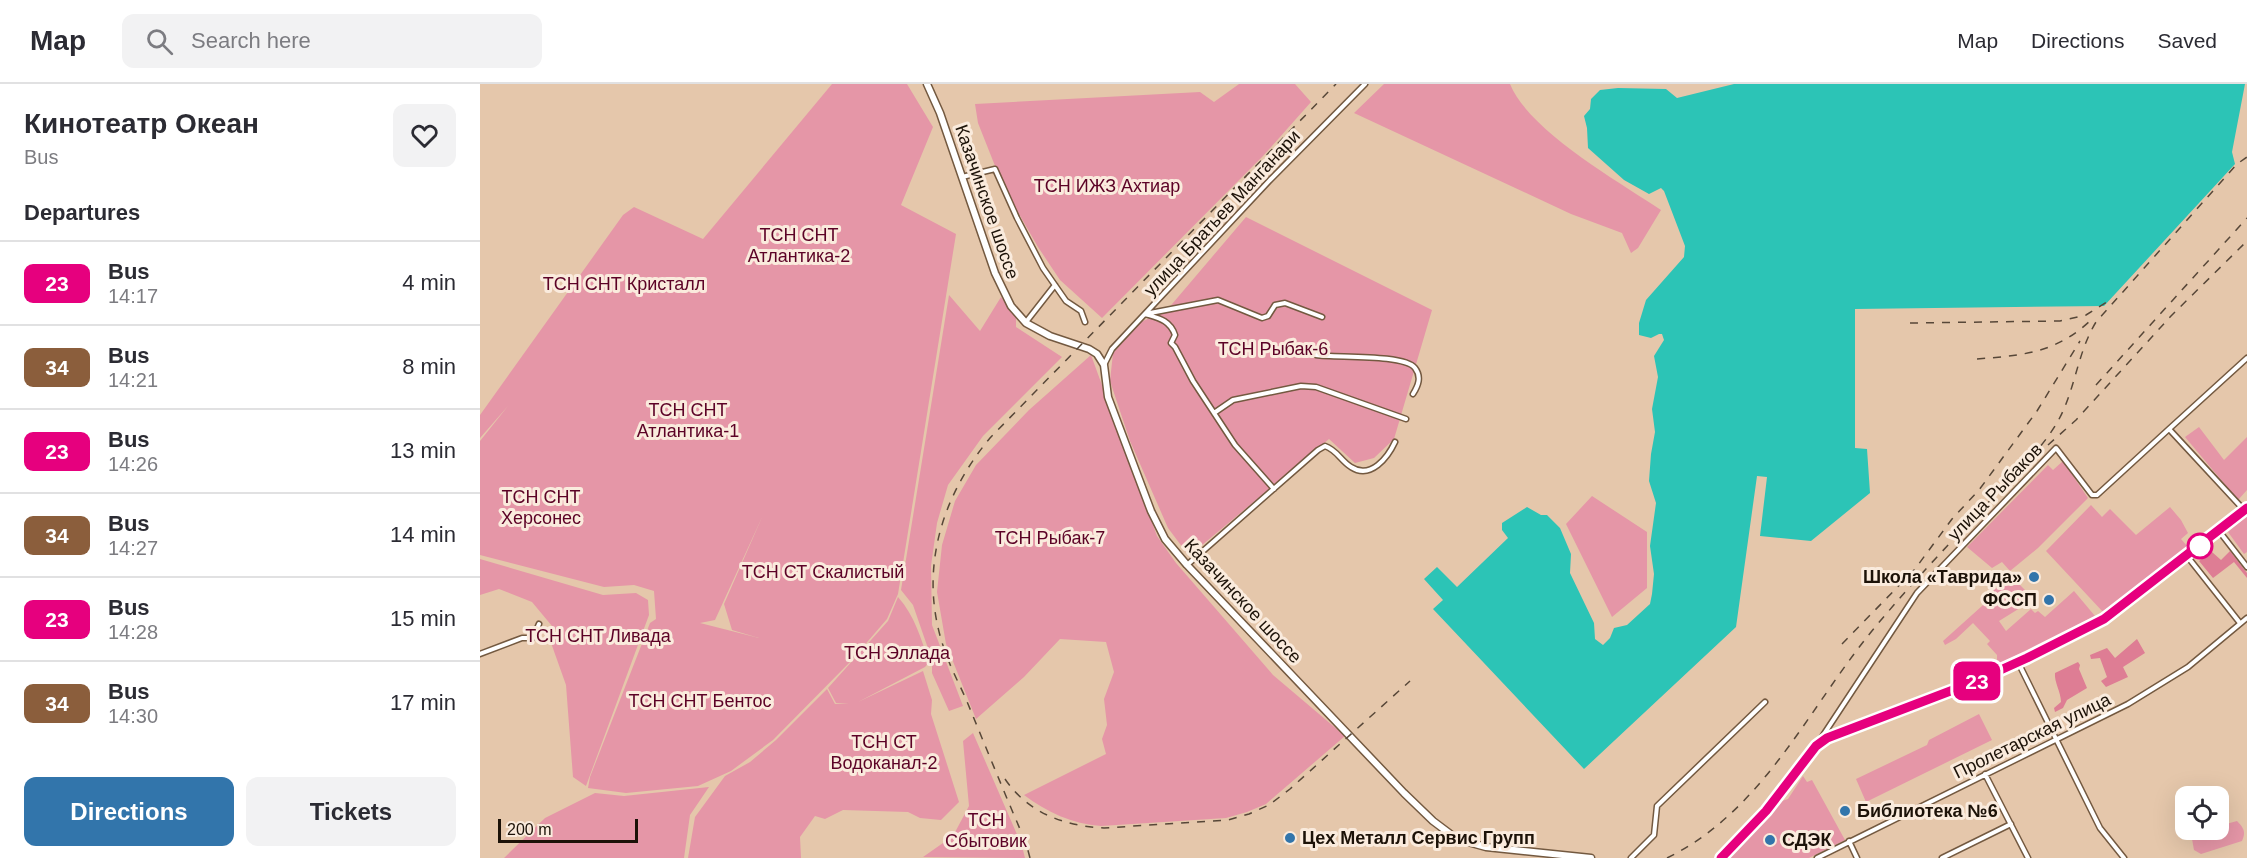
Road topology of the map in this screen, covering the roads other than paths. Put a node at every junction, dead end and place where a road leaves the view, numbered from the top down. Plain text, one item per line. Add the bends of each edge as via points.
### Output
1 (927, 84) edge
2 (1365, 84) edge
3 (962, 177) junction
4 (1055, 285) junction
5 (1145, 314) junction
6 (1322, 317) dead end
7 (1086, 321) dead end
8 (1026, 323) junction
9 (1316, 355) dead end
10 (2247, 358) edge
11 (1104, 365) junction
12 (1413, 394) dead end
13 (1214, 413) junction
14 (1406, 419) dead end
15 (2169, 429) junction
16 (1395, 442) dead end
17 (1274, 489) junction
18 (2246, 509) edge
19 (2218, 531) junction
20 (2187, 556) junction
21 (1187, 565) junction
22 (2247, 567) edge
23 (2247, 618) edge
24 (2240, 623) junction
25 (538, 624) dead end
26 (480, 654) edge
27 (2018, 662) junction
28 (1765, 702) dead end
29 (2055, 739) junction
30 (1816, 746) junction
31 (1985, 774) junction
32 (2011, 824) junction
33 (1849, 841) junction
34 (1591, 858) edge
35 (1631, 858) edge
36 (1720, 858) edge
37 (1817, 858) edge
38 (1857, 858) edge
39 (1943, 858) edge
40 (2028, 858) edge
41 (2124, 858) edge

1 - 3 main road, Казачинское шоссе
2 - 5 street, улица Братьев Манганари via 1269,180
3 - 4 street via 995,169 1023,231
3 - 8 main road, Казачинское шоссе via 998,282
4 - 7 street
4 - 8 street
5 - 6 street via 1218,300 1262,318 1275,305 1285,303
5 - 11 street, улица Братьев Манганари via 1112,349
5 - 13 street via 1172,327 1175,335 1171,343
8 - 11 main road, Казачинское шоссе via 1089,349
9 - 12 street via 1407,362 1419,376
10 - 15 street
11 - 21 main road, Казачинское шоссе via 1108,397 1151,511 1165,539
13 - 14 street via 1233,400 1301,386 1316,387
13 - 17 street via 1235,445
15 - 18 street
15 - 30 street, улица Рыбаков via 2097,495 2092,495 2056,448 1917,593
16 - 17 street via 1379,465 1363,471 1352,468 1325,446
17 - 21 street
18 - 19 main road
19 - 20 main road
19 - 22 street
20 - 24 street
20 - 27 main road via 2104,619
21 - 34 main road, Казачинское шоссе via 1404,793 1457,839 1486,847
23 - 24 street, Пролетарская улица
24 - 29 street, Пролетарская улица via 2187,667 2129,703
25 - 26 street via 533,638 522,638
27 - 29 street
27 - 30 main road via 1827,738
28 - 35 street via 1657,806 1654,835
29 - 31 street, Пролетарская улица
29 - 41 street via 2100,828
30 - 36 main road via 1766,811
31 - 32 street
31 - 33 street, Пролетарская улица
32 - 39 street
32 - 40 street
33 - 37 street, Пролетарская улица
33 - 38 street

